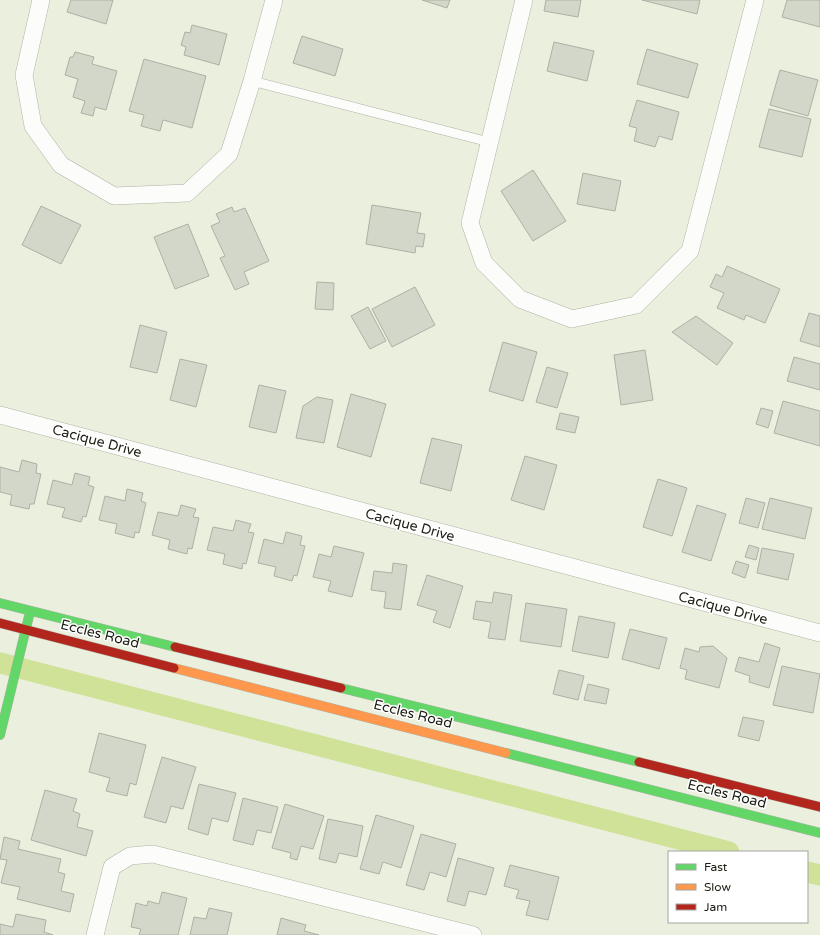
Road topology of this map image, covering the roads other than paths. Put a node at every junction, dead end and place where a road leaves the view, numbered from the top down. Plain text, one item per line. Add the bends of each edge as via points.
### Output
1 (41, 0) edge
2 (274, 0) edge
3 (524, 0) edge
4 (755, 0) edge
5 (252, 81) junction
6 (489, 142) junction
7 (0, 415) edge
8 (0, 604) edge
9 (30, 611) junction
10 (0, 623) edge
11 (26, 630) junction
12 (820, 633) edge
13 (0, 735) edge
14 (820, 807) edge
15 (820, 833) edge
16 (95, 935) edge
17 (473, 935) edge

1 - 5 street via 24,75 33,126 61,165 114,196 187,193 229,154
2 - 5 street
3 - 6 street
4 - 6 street via 690,250 636,305 572,319 520,300 484,263 470,223
5 - 6 lane
7 - 12 street, Cacique Drive
8 - 9 street, Eccles Road
9 - 11 street
9 - 14 street, Eccles Road
10 - 11 street, Eccles Road
11 - 13 street
11 - 15 street, Eccles Road
16 - 17 street via 112,867 130,856 153,854

